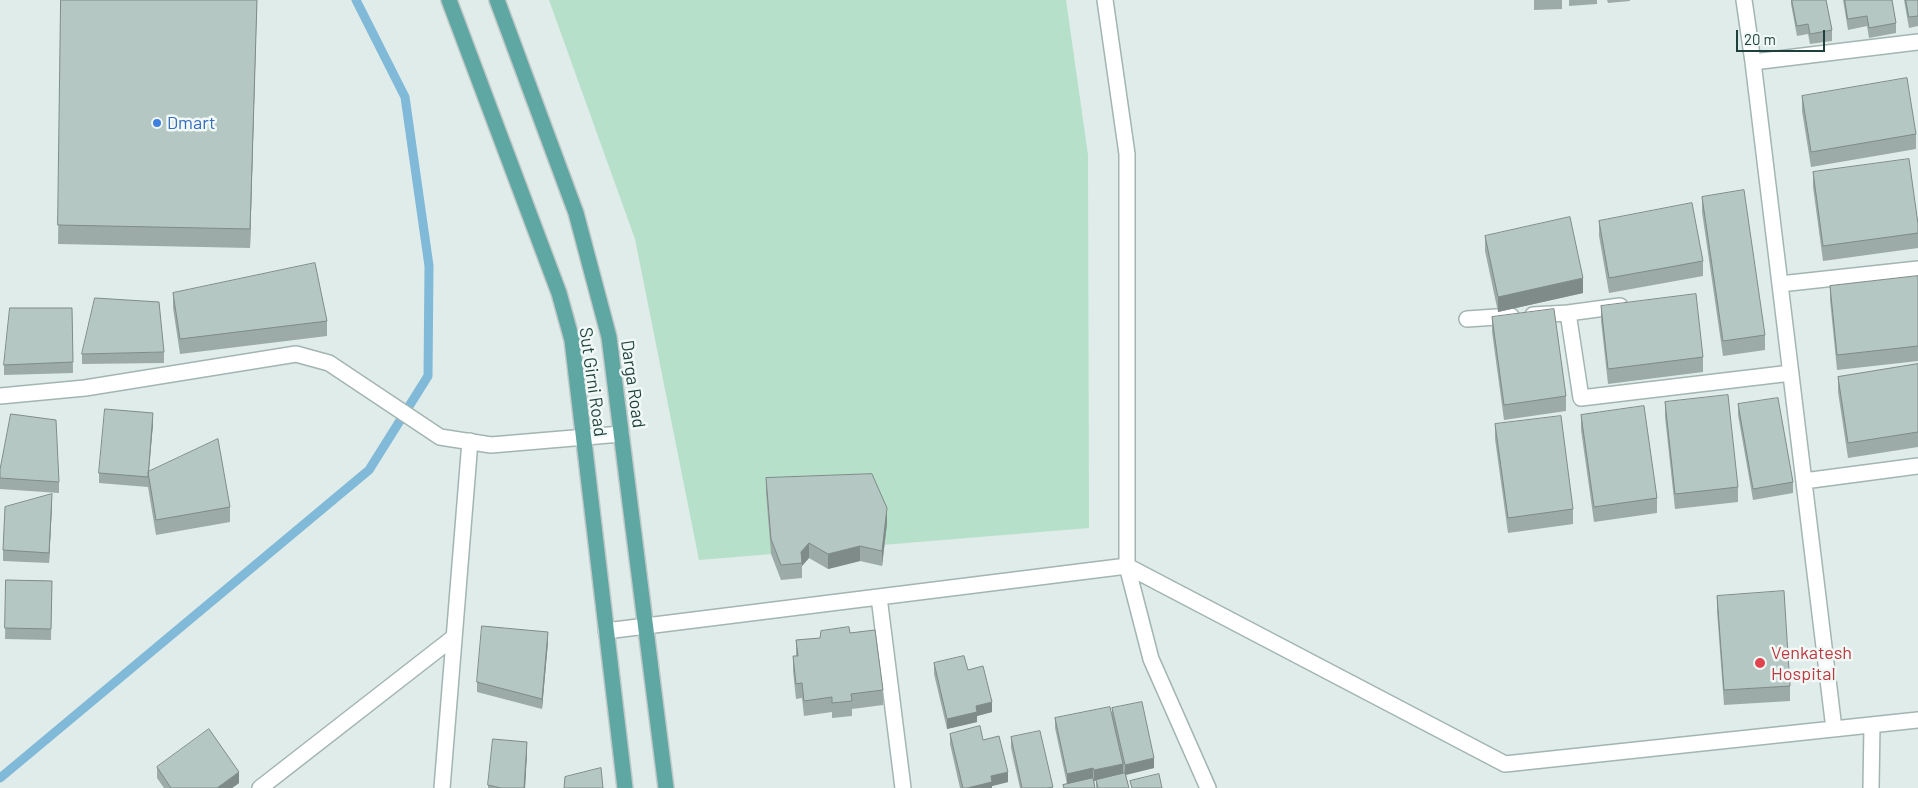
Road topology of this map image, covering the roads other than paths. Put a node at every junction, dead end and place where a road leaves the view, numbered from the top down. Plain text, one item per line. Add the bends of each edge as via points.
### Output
1 (449, 0) edge
2 (497, 0) edge
3 (1105, 0) edge
4 (1744, 0) edge
5 (1918, 42) edge
6 (1753, 62) junction
7 (1918, 269) edge
8 (1780, 284) junction
9 (1633, 304) edge
10 (1568, 313) junction
11 (1467, 319) dead end
12 (1791, 373) junction
13 (0, 396) edge
14 (621, 434) junction
15 (582, 436) junction
16 (470, 441) junction
17 (1918, 466) edge
18 (1804, 481) junction
19 (1127, 566) junction
20 (879, 597) junction
21 (645, 627) junction
22 (606, 631) junction
23 (454, 637) junction
24 (1918, 720) edge
25 (1872, 725) junction
26 (1834, 729) junction
27 (260, 788) edge
28 (442, 788) edge
29 (625, 788) edge
30 (666, 788) edge
31 (903, 788) edge
32 (1208, 788) edge
33 (1871, 788) edge

1 - 15 main road, Sut Girni Road via 559,293 572,340
2 - 14 main road, Darga Road via 576,213 608,337
3 - 19 street via 1127,154
4 - 6 street
5 - 6 street
6 - 8 street
7 - 8 street
8 - 12 street
9 - 10 street
10 - 11 street
10 - 12 street via 1581,398
12 - 18 street
13 - 16 street via 85,388 296,354 329,364 440,437
14 - 15 street
14 - 21 main road, Darga Road
15 - 16 street via 491,444
15 - 22 main road, Sut Girni Road
16 - 23 street
17 - 18 street
18 - 26 street
19 - 20 street
19 - 26 street via 1505,764
19 - 32 street via 1151,659
20 - 21 street
20 - 31 street
21 - 22 street
21 - 30 main road, Darga Road
22 - 29 main road, Sut Girni Road
23 - 27 street
23 - 28 street
24 - 25 street
25 - 26 street
25 - 33 street

